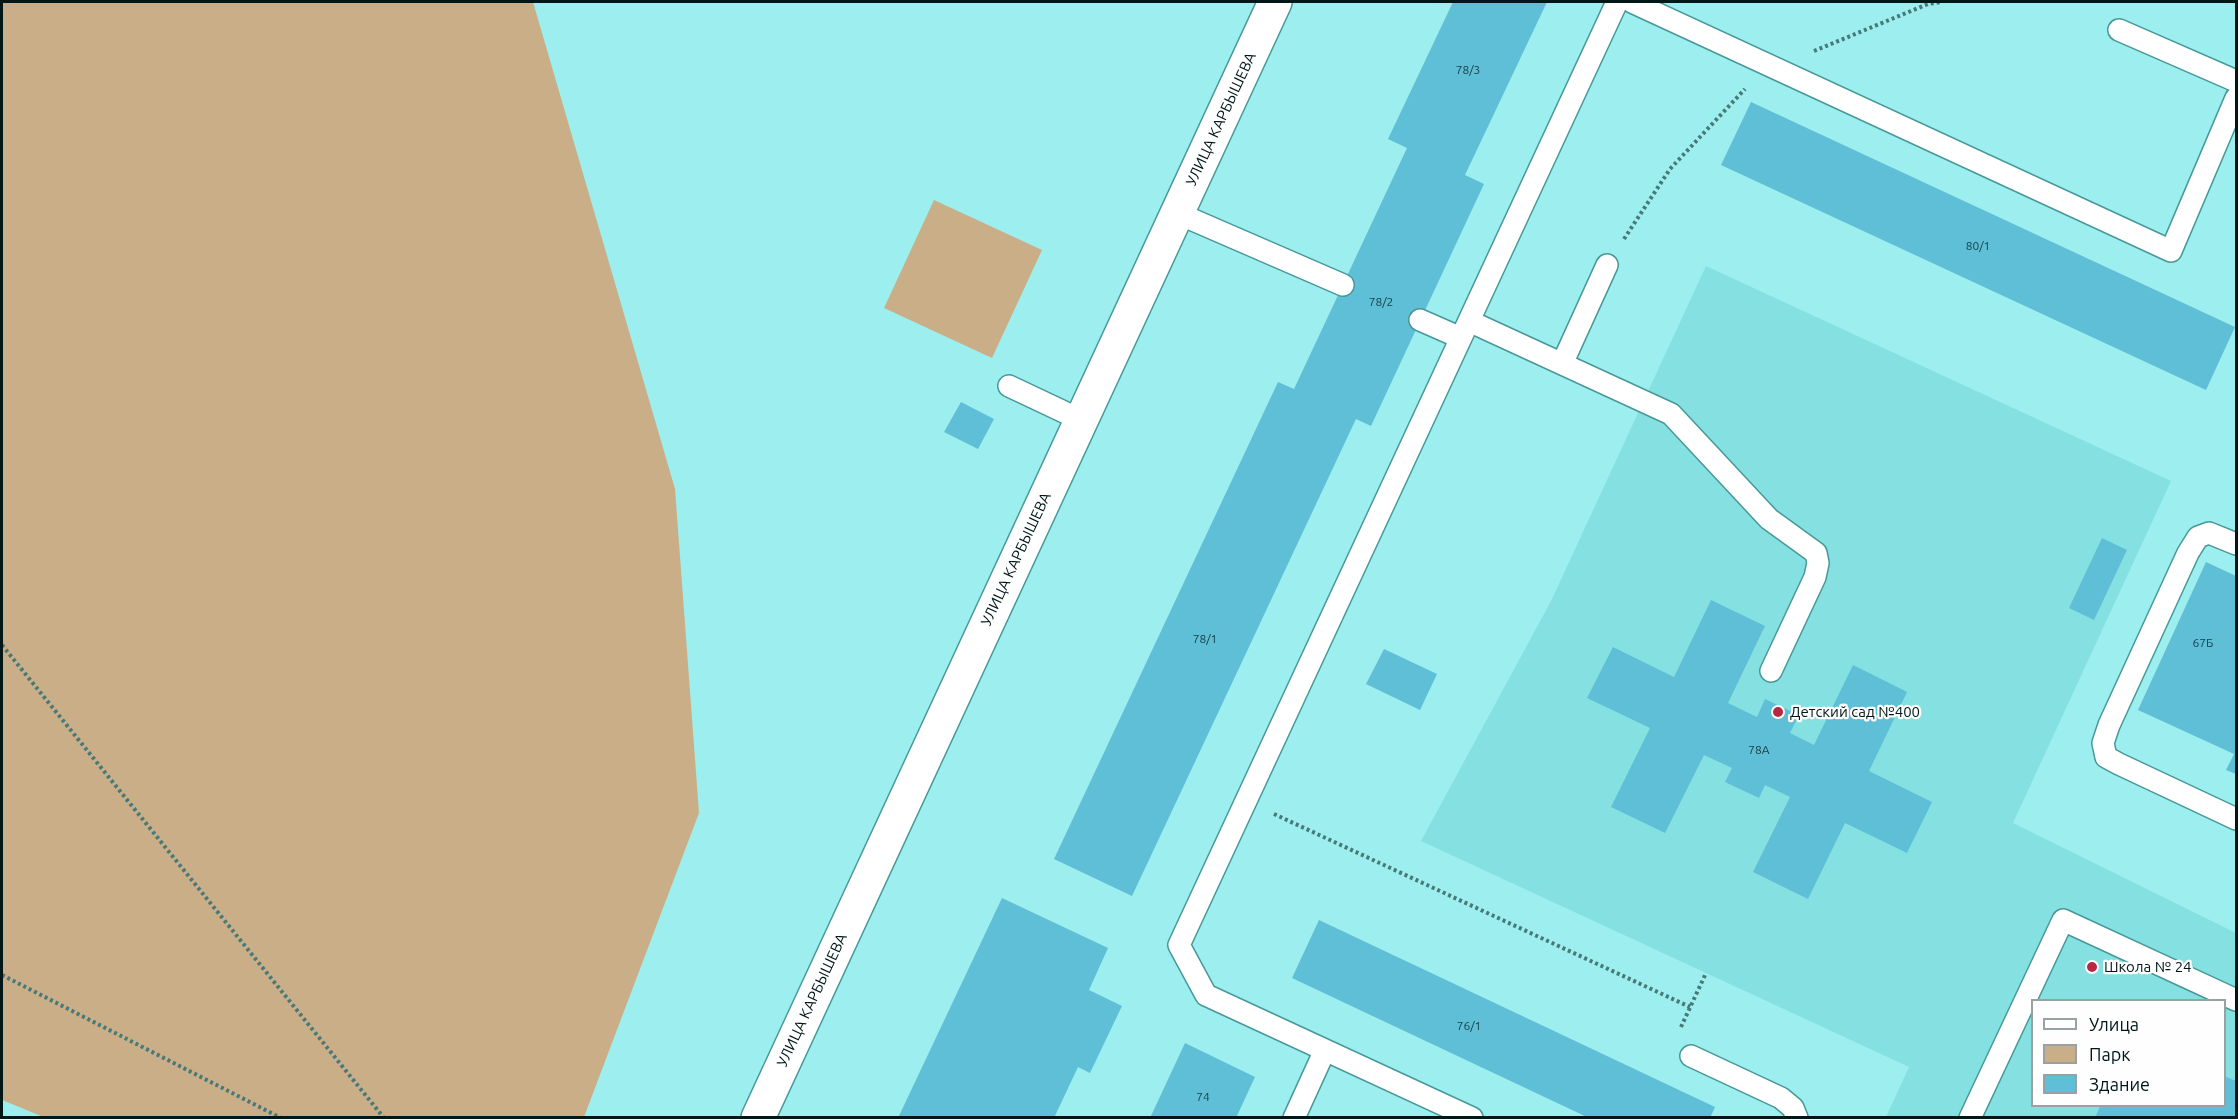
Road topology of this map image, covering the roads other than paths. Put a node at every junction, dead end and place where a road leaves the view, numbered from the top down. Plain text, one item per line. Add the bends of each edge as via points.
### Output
1 (1275, 2) edge
2 (1617, 2) edge
3 (1632, 2) edge
4 (2119, 30) dead end
5 (2236, 81) edge
6 (2236, 98) edge
7 (1177, 213) junction
8 (1607, 265) road end
9 (1343, 285) dead end
10 (1420, 320) dead end
11 (1465, 329) junction
12 (1562, 364) junction
13 (1009, 386) dead end
14 (1081, 420) junction
15 (2236, 544) edge
16 (1771, 671) dead end
17 (2236, 819) edge
18 (2236, 1000) edge
19 (1325, 1050) junction
20 (1691, 1056) road end
21 (758, 1118) edge
22 (1294, 1118) edge
23 (1472, 1118) edge
24 (1797, 1118) edge
25 (1970, 1118) edge

1 - 7 street, УЛИЦА КАРБЫШЕВА
2 - 11 lane
3 - 6 lane via 2171,251
4 - 5 lane
7 - 9 lane
7 - 14 street, УЛИЦА КАРБЫШЕВА
8 - 12 lane
10 - 11 lane
11 - 12 lane
11 - 19 lane via 1179,945 1206,995
12 - 16 lane via 1671,414 1769,519 1816,553 1815,577
13 - 14 lane
14 - 21 street, УЛИЦА КАРБЫШЕВА
15 - 17 lane via 2209,534 2198,537 2103,743 2106,757 2118,764
18 - 25 lane via 2063,920
19 - 22 lane
19 - 23 lane
20 - 24 lane via 1780,1098 1793,1108

